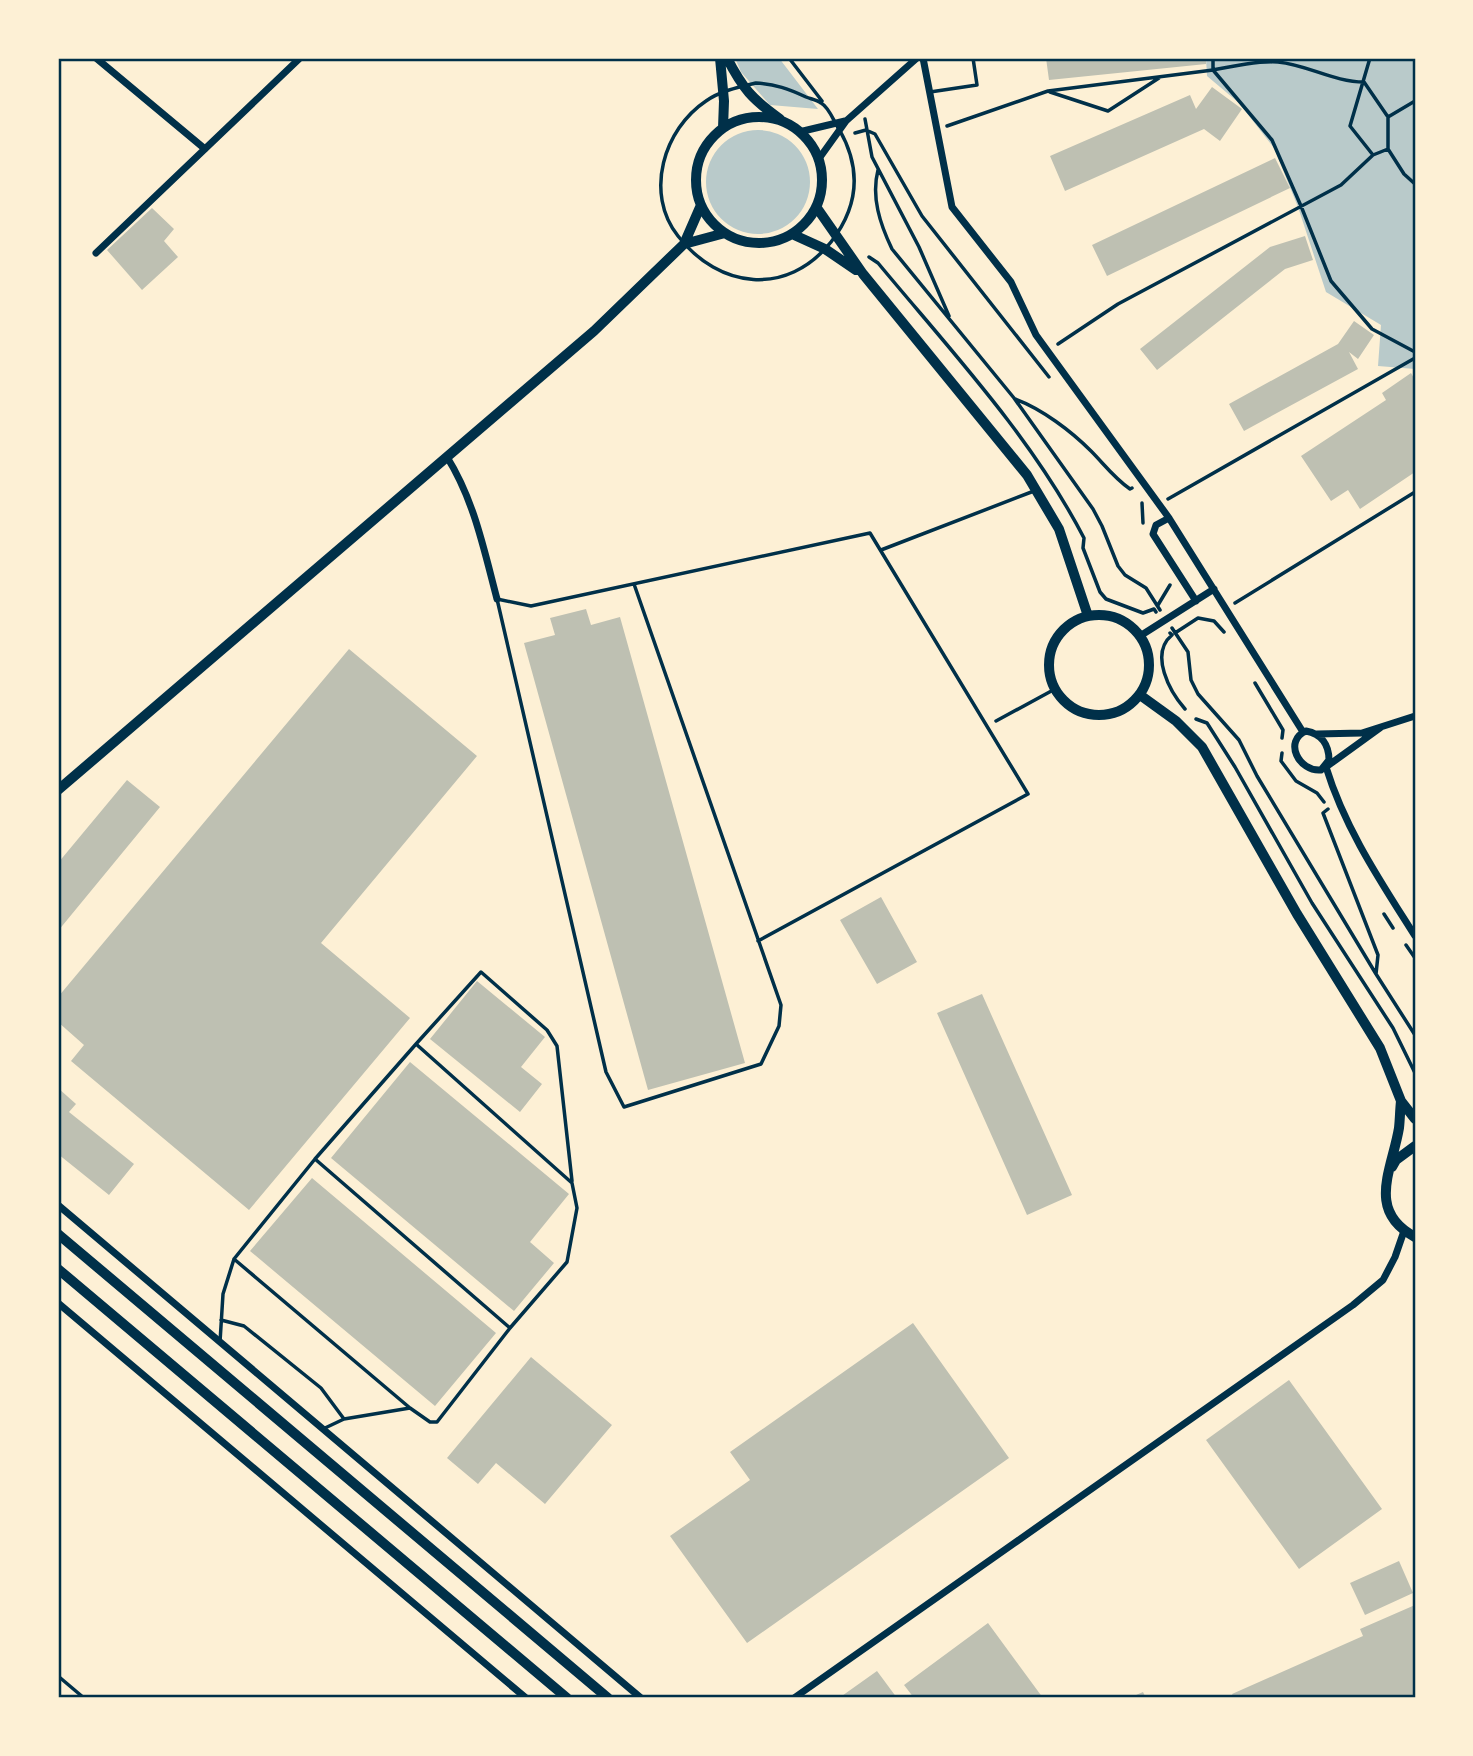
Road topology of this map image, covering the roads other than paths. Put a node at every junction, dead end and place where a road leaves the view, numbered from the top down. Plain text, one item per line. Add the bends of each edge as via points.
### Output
1 (96, 58) edge
2 (300, 58) edge
3 (720, 58) edge
4 (727, 58) edge
5 (917, 58) edge
6 (923, 58) edge
7 (973, 58) edge
8 (928, 92) junction
9 (786, 123) junction
10 (837, 126) junction
11 (723, 128) junction
12 (799, 132) junction
13 (205, 149) junction
14 (818, 160) junction
15 (701, 205) junction
16 (817, 208) junction
17 (725, 233) junction
18 (792, 234) junction
19 (684, 244) junction
20 (96, 253) dead end
21 (863, 274) junction
22 (447, 457) junction
23 (1036, 490) junction
24 (1170, 518) junction
25 (881, 550) junction
26 (634, 584) junction
27 (1214, 589) junction
28 (497, 599) junction
29 (1196, 601) junction
30 (1088, 616) junction
31 (1140, 636) junction
32 (1140, 695) junction
33 (1415, 716) edge
34 (1380, 727) junction
35 (1303, 732) junction
36 (1315, 734) junction
37 (1326, 767) junction
38 (58, 790) edge
39 (1415, 936) edge
40 (758, 941) junction
41 (416, 1044) junction
42 (1401, 1101) junction
43 (1415, 1119) edge
44 (1415, 1146) edge
45 (315, 1159) junction
46 (1388, 1174) junction
47 (572, 1183) junction
48 (58, 1205) edge
49 (1404, 1231) junction
50 (58, 1234) edge
51 (1415, 1237) edge
52 (234, 1259) junction
53 (58, 1269) edge
54 (58, 1303) edge
55 (222, 1320) junction
56 (510, 1328) junction
57 (220, 1342) junction
58 (410, 1408) junction
59 (344, 1419) junction
60 (323, 1429) junction
61 (58, 1676) edge
62 (84, 1698) edge
63 (526, 1698) edge
64 (568, 1698) edge
65 (608, 1698) edge
66 (641, 1698) edge
67 (794, 1698) edge

1 - 13 street
2 - 13 street
3 - 11 street
4 - 9 street via 742,87
5 - 10 street
6 - 8 street
7 - 8 lane via 977,85
8 - 24 street via 952,207 1011,282 1036,335 1140,484
9 - 11 street via 757,117
9 - 12 street
10 - 12 street
10 - 14 street
11 - 15 street via 708,142 698,161 695,181
12 - 14 street via 812,144
13 - 20 street
14 - 16 street via 823,176
15 - 17 street
15 - 19 street
16 - 18 street
16 - 21 street
17 - 18 street via 755,243 774,242
17 - 19 street
18 - 21 street
19 - 22 street via 594,331
21 - 23 street
22 - 28 street via 471,505
22 - 38 street
23 - 25 lane
23 - 30 street via 1059,529
24 - 27 street
24 - 29 street via 1156,525 1153,534
25 - 26 lane via 870,533
25 - 40 lane via 1028,794
26 - 28 lane via 531,606
26 - 40 lane
27 - 29 street
27 - 35 street
28 - 40 lane via 607,1072 624,1107 761,1065 779,1026 781,1005
29 - 31 street
30 - 31 street via 1117,618
30 - 32 street via 1060,633 1051,650 1049,668 1055,689 1078,711 1094,715 1126,708
31 - 32 street via 1149,661
32 - 42 street via 1176,720 1202,747 1380,1048
33 - 34 street
34 - 36 street via 1362,733
34 - 37 street
35 - 36 street
35 - 37 street via 1295,750 1300,762 1314,771
36 - 37 street via 1329,750
37 - 39 street via 1366,859
41 - 45 lane
41 - 47 lane
41 - 47 lane via 481,972 547,1030 557,1046
42 - 43 street
42 - 46 street
44 - 46 street via 1396,1160
45 - 52 lane
45 - 56 lane
46 - 49 street via 1387,1205
47 - 56 lane via 577,1208 567,1262
48 - 57 street
49 - 51 street
49 - 67 street via 1383,1280 1353,1304
50 - 65 main road
52 - 55 lane via 223,1294
52 - 58 lane
53 - 64 main road
54 - 63 street
55 - 57 lane
55 - 59 lane via 244,1326 321,1388
56 - 58 lane via 437,1422
57 - 60 street
58 - 59 lane
59 - 60 lane
60 - 66 street
61 - 62 lane

